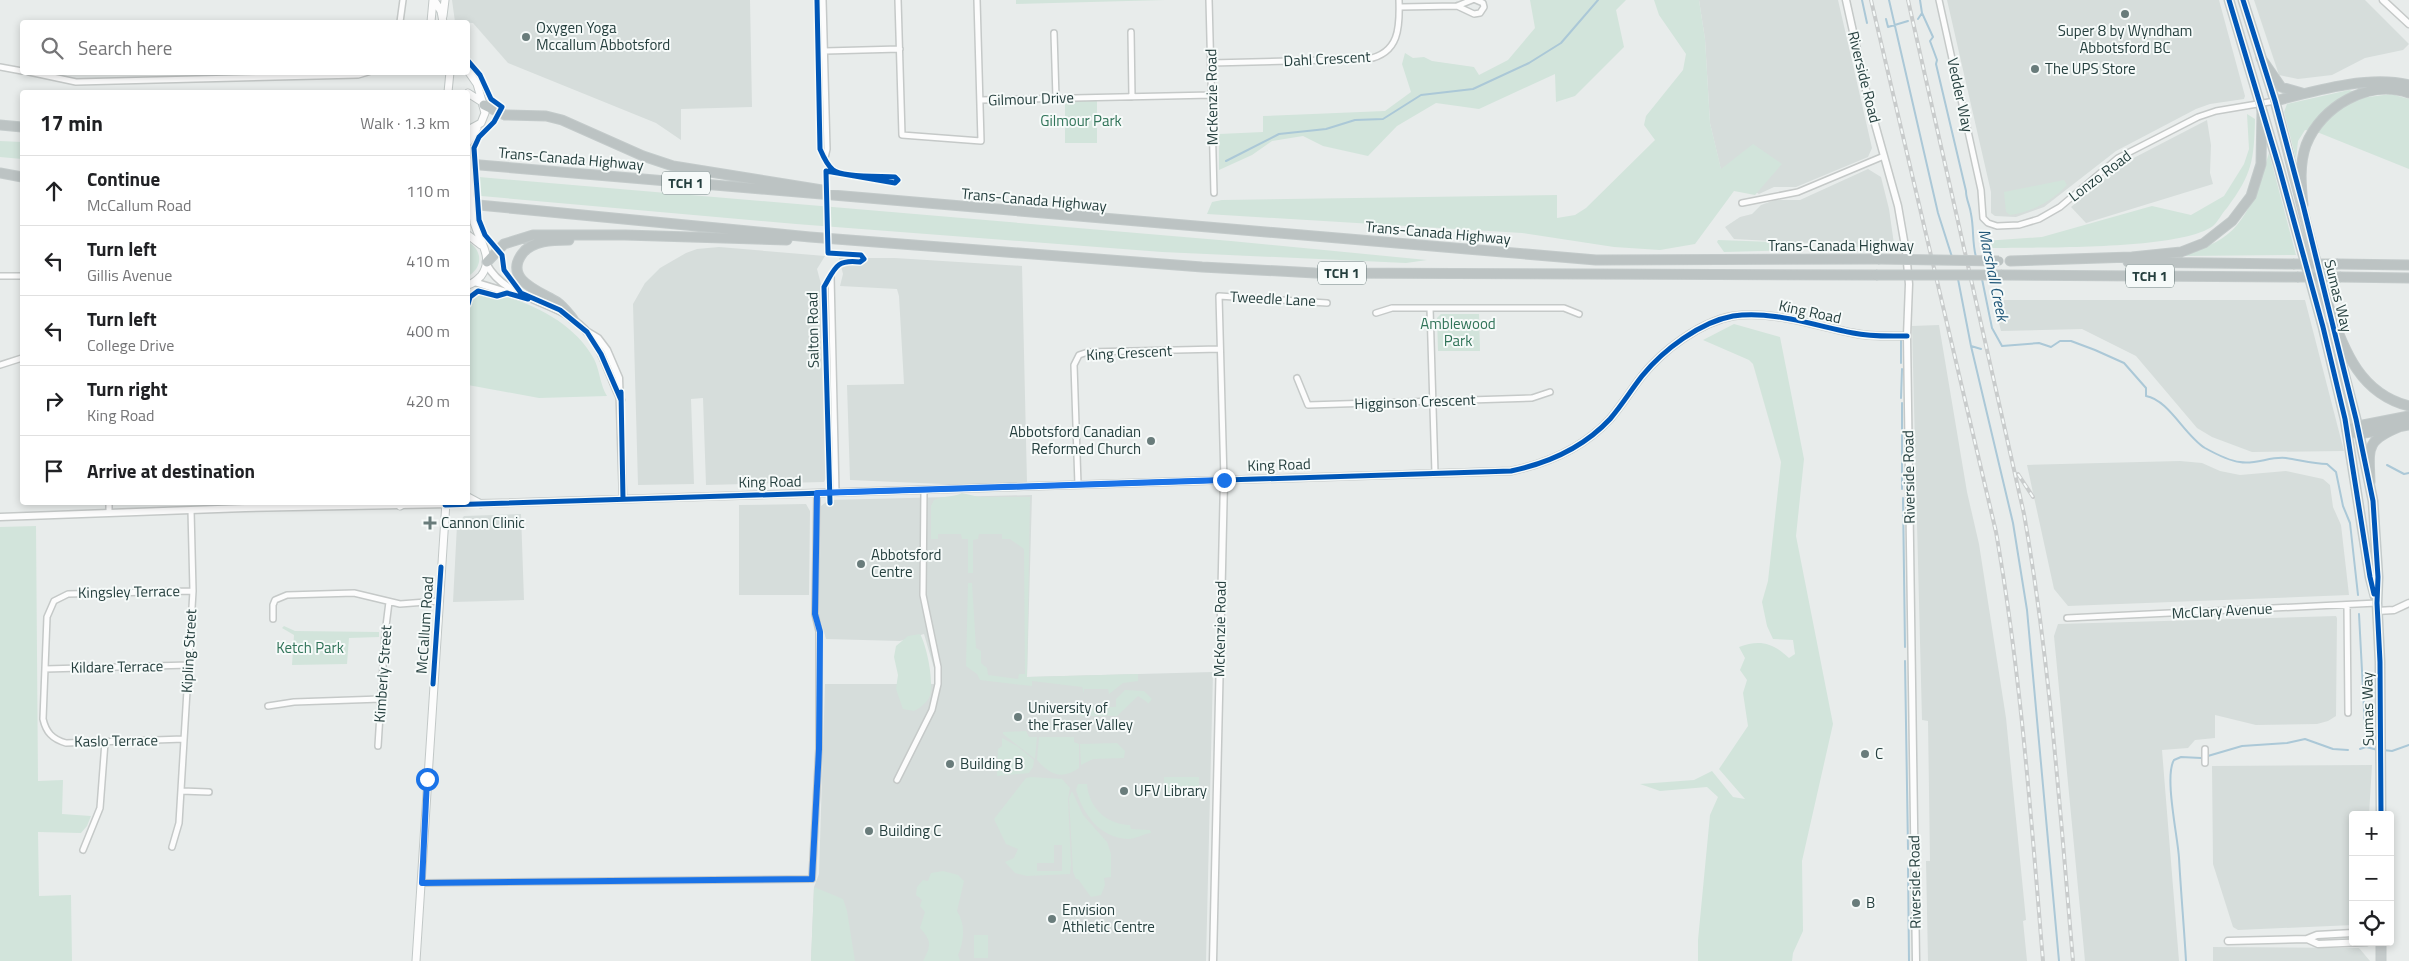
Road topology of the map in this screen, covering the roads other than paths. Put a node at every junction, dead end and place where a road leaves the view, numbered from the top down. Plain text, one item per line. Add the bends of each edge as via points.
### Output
1 (403, 0) edge
2 (434, 0) edge
3 (445, 0) edge
4 (823, 0) edge
5 (898, 0) edge
6 (977, 0) edge
7 (1209, 0) edge
8 (1399, 0) edge
9 (1472, 0) edge
10 (1476, 0) edge
11 (1846, 0) edge
12 (1939, 0) edge
13 (2229, 0) edge
14 (2243, 0) edge
15 (2384, 0) edge
16 (1457, 6) junction
17 (1400, 7) junction
18 (400, 20) edge
19 (432, 20) edge
20 (443, 20) edge
21 (443, 20) edge
22 (2409, 24) edge
23 (1131, 32) dead end
24 (1054, 33) dead end
25 (900, 48) junction
26 (825, 51) junction
27 (2261, 58) junction
28 (1211, 63) junction
29 (0, 67) edge
30 (20, 71) edge
31 (470, 74) edge
32 (43, 75) edge
33 (323, 75) edge
34 (450, 75) edge
35 (2409, 85) edge
36 (448, 90) edge
37 (2307, 93) junction
38 (2409, 93) edge
39 (470, 95) edge
40 (1212, 95) junction
41 (1132, 97) junction
42 (1056, 98) junction
43 (981, 100) junction
44 (2275, 101) junction
45 (483, 103) junction
46 (2261, 108) junction
47 (481, 123) junction
48 (0, 125) edge
49 (20, 127) edge
50 (470, 129) edge
51 (470, 139) edge
52 (1884, 156) junction
53 (825, 158) dead end
54 (470, 162) edge
55 (0, 169) edge
56 (20, 170) edge
57 (0, 173) edge
58 (20, 177) edge
59 (1981, 190) joint
60 (1214, 193) dead end
61 (470, 194) edge
62 (904, 203) junction
63 (1742, 203) dead end
64 (470, 204) edge
65 (2303, 205) junction
66 (625, 235) junction
67 (470, 237) edge
68 (810, 237) junction
69 (483, 247) junction
70 (2010, 261) junction
71 (487, 264) junction
72 (2409, 265) edge
73 (0, 276) edge
74 (20, 276) edge
75 (831, 276) dead end
76 (2409, 279) edge
77 (470, 285) edge
78 (2324, 294) junction
79 (1219, 296) joint
80 (536, 301) junction
81 (1327, 302) dead end
82 (1430, 308) junction
83 (1376, 313) dead end
84 (1579, 314) dead end
85 (573, 319) junction
86 (1906, 336) junction
87 (1220, 349) junction
88 (20, 359) edge
89 (0, 365) edge
90 (1297, 378) dead end
91 (1550, 392) dead end
92 (1432, 401) junction
93 (2409, 406) edge
94 (2409, 416) edge
95 (2409, 425) edge
96 (2399, 426) junction
97 (2347, 430) junction
98 (2359, 430) junction
99 (1435, 473) junction
100 (1224, 480) junction
101 (2370, 482) junction
102 (1078, 484) junction
103 (924, 490) junction
104 (817, 493) junction
105 (836, 493) junction
106 (470, 498) edge
107 (623, 499) junction
108 (470, 504) edge
109 (481, 504) junction
110 (109, 505) edge
111 (415, 505) edge
112 (445, 505) edge
113 (245, 506) edge
114 (400, 506) joint
115 (191, 510) junction
116 (109, 512) junction
117 (0, 516) edge
118 (193, 591) junction
119 (439, 601) junction
120 (389, 602) junction
121 (2409, 603) edge
122 (2347, 605) junction
123 (2377, 607) junction
124 (47, 617) joint
125 (2067, 618) dead end
126 (273, 619) dead end
127 (189, 666) junction
128 (45, 669) junction
129 (381, 699) junction
130 (268, 706) dead end
131 (2348, 714) dead end
132 (184, 739) junction
133 (105, 742) junction
134 (378, 746) dead end
135 (2205, 749) dead end
136 (2205, 763) dead end
137 (897, 780) dead end
138 (181, 791) junction
139 (210, 792) dead end
140 (2381, 811) edge
141 (172, 847) dead end
142 (82, 850) dead end
143 (422, 883) junction
144 (2349, 934) edge
145 (2307, 939) junction
146 (2228, 941) dead end
147 (2349, 943) edge
148 (2381, 946) edge
149 (416, 961) edge
150 (1213, 961) edge
151 (1916, 961) edge
152 (2381, 961) edge

1 - 18 street
2 - 19 main road
2 - 20 main road
3 - 21 main road
4 - 26 street
5 - 25 street
6 - 43 street
7 - 28 street, McKenzie Road
8 - 17 street, Dahl Crescent
9 - 16 street
10 - 16 street via 1483,3 1480,13 1474,14
11 - 52 street, Riverside Road
12 - 59 street, Vedder Way
13 - 46 highway, Sumas Way
14 - 27 highway, Sumas Way
15 - 22 street
16 - 17 street
17 - 28 street, Dahl Crescent via 1396,37 1386,54 1380,56 1368,59
23 - 41 street
24 - 42 street
25 - 26 street
25 - 43 street, Gilmour Drive via 902,135 981,141
26 - 53 street
27 - 37 highway via 2281,87
27 - 44 highway, Sumas Way
28 - 40 street, McKenzie Road
29 - 30 street
31 - 45 main road
32 - 33 street via 76,82
34 - 36 main road
35 - 37 highway via 2374,81
37 - 44 highway
38 - 65 highway via 2384,89 2360,93 2327,115 2306,144 2302,158
39 - 45 main road
40 - 41 street, Gilmour Drive
40 - 60 street, McKenzie Road
41 - 42 street, Gilmour Drive
42 - 43 street, Gilmour Drive
44 - 46 street, Lonzo Road
44 - 65 highway, Sumas Way
45 - 47 main road via 485,113
45 - 62 highway via 506,114 562,120 643,156 679,168
46 - 59 street, Lonzo Road via 2216,111 2198,117 2118,158 2060,207 2026,224 1997,226 1988,223 1983,218
46 - 70 highway via 2261,164 2251,196 2232,221 2204,243 2181,252 2132,257
46 - 97 highway, Sumas Way via 2323,326
47 - 50 main road
47 - 51 main road
48 - 49 highway
52 - 63 street via 1798,192
52 - 86 street, Riverside Road via 1906,252 1909,284
54 - 62 highway, Trans-Canada Highway / TCH 1
55 - 56 highway
57 - 58 highway
61 - 69 main road, bridge via 474,222
62 - 70 highway, Trans-Canada Highway / TCH 1, bridge via 1596,260
64 - 68 highway, Trans-Canada Highway / TCH 1
65 - 78 highway, Sumas Way
66 - 68 highway via 736,240
66 - 71 highway via 524,237 504,244
66 - 85 highway via 544,242 526,249 520,257 517,269 522,280 558,303
67 - 69 main road
68 - 76 highway, Trans-Canada Highway / TCH 1, bridge via 1202,268 1315,273
69 - 71 main road
70 - 72 highway, Trans-Canada Highway / TCH 1, bridge
71 - 77 main road
71 - 80 street via 500,283
73 - 74 street
75 - 105 street, Salton Road
77 - 80 street
78 - 93 highway via 2353,365 2388,399
78 - 98 highway, Sumas Way
79 - 81 street, Tweedle Lane
79 - 87 street, McKenzie Road
80 - 85 street
82 - 83 street via 1392,308
82 - 84 street via 1564,308
82 - 92 street
85 - 107 street via 598,338 620,378
86 - 99 street, King Road via 1856,334 1773,316 1731,317 1697,331 1668,350 1642,376 1610,420 1586,440 1556,458 1511,471
86 - 151 street, Riverside Road
87 - 100 street, McKenzie Road
87 - 102 street, King Crescent via 1088,352 1079,355 1074,365
88 - 89 street
90 - 92 street, Higginson Crescent via 1308,405
91 - 92 street, Higginson Crescent via 1532,398
92 - 99 street
94 - 98 highway
95 - 96 highway
96 - 98 highway
96 - 101 highway via 2374,441 2369,454
97 - 98 highway
97 - 123 highway, Sumas Way
98 - 101 highway, Sumas Way
99 - 100 street, King Road
100 - 102 street, King Road
100 - 150 street, McKenzie Road
101 - 123 highway, Sumas Way via 2378,577
102 - 103 street, King Road
103 - 105 street, King Road
103 - 137 street via 923,595 938,667 938,684 932,710
104 - 105 street, King Road
104 - 107 street, King Road
104 - 143 street via 815,614 820,632 819,749 812,879
106 - 109 main road
107 - 109 street, King Road
108 - 109 street, King Road
110 - 116 street
111 - 114 street, King Road
112 - 119 main road, McCallum Road
113 - 114 street, King Road
113 - 115 street, King Road
115 - 116 street, King Road
115 - 118 street, Kipling Street
116 - 117 street, King Road
118 - 124 street, Kingsley Terrace via 68,594 54,601
118 - 127 street, Kipling Street
119 - 120 street
119 - 143 main road, McCallum Road
120 - 126 street via 367,594 287,594 275,600
120 - 129 street, Kimberly Street
121 - 123 street via 2394,610
122 - 123 street, McClary Avenue
122 - 125 street, McClary Avenue
122 - 131 street, Sumas Way
123 - 140 highway, Sumas Way
124 - 128 street, Kaslo Terrace
127 - 128 street, Kildare Terrace
127 - 132 street, Kipling Street
128 - 133 street, Kaslo Terrace via 43,719 52,736 66,742
129 - 130 street
129 - 134 street, Kimberly Street
132 - 133 street, Kaslo Terrace
132 - 138 street, Kipling Street
133 - 142 street via 100,808
135 - 136 street
138 - 139 street
138 - 141 street, Kipling Street via 179,823
143 - 149 main road, McCallum Road
144 - 145 street via 2317,935
145 - 146 street
145 - 147 street via 2318,944
148 - 152 highway

